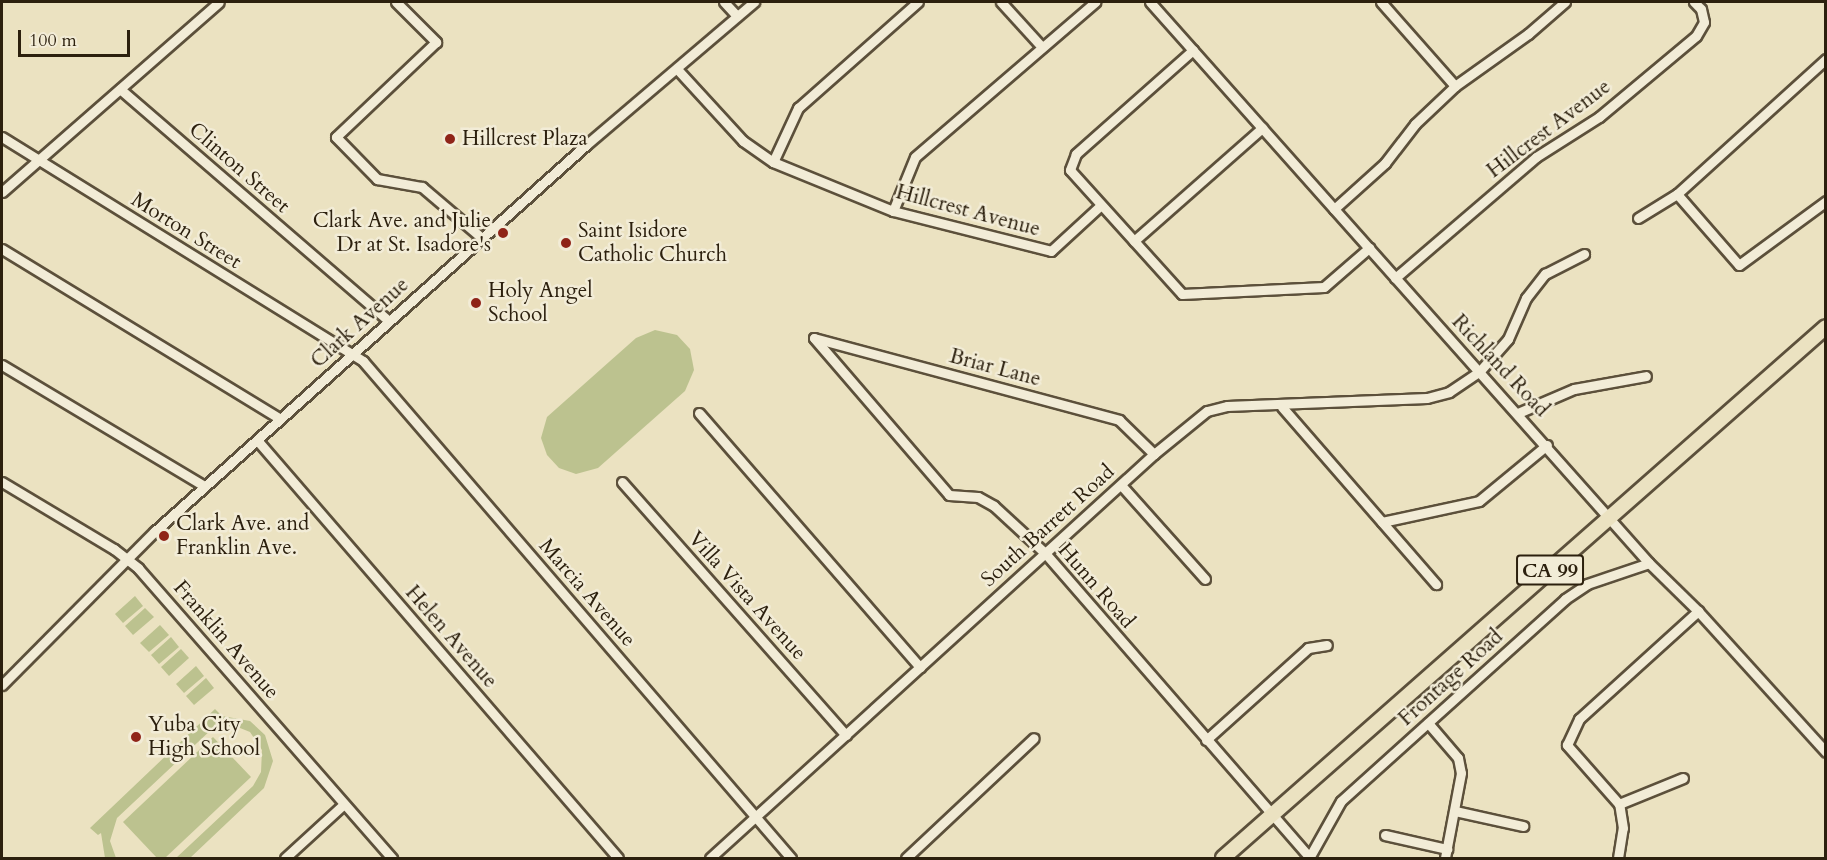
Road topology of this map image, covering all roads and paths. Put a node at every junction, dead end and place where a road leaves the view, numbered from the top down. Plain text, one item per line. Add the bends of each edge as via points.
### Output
1 (219, 2) edge
2 (396, 2) edge
3 (724, 2) edge
4 (754, 2) edge
5 (918, 2) edge
6 (1001, 2) edge
7 (1095, 2) edge
8 (1150, 2) edge
9 (1381, 2) edge
10 (1565, 2) edge
11 (1694, 2) edge
12 (737, 16) junction
13 (1042, 47) junction
14 (1193, 50) junction
15 (1826, 59) edge
16 (677, 69) junction
17 (1455, 86) junction
18 (120, 89) junction
19 (1262, 128) junction
20 (2, 137) edge
21 (40, 161) junction
22 (773, 162) junction
23 (2, 192) edge
24 (1677, 194) junction
25 (1826, 201) edge
26 (1101, 205) junction
27 (1334, 209) junction
28 (893, 211) junction
29 (1638, 218) dead end
30 (483, 238) junction
31 (1134, 241) junction
32 (1369, 248) junction
33 (2, 249) edge
34 (1584, 254) dead end
35 (1395, 278) junction
36 (389, 321) junction
37 (1826, 327) edge
38 (814, 338) joint
39 (351, 355) junction
40 (2, 365) edge
41 (1479, 372) junction
42 (1646, 376) dead end
43 (1282, 407) junction
44 (699, 413) dead end
45 (1518, 413) junction
46 (280, 419) junction
47 (257, 440) junction
48 (1547, 445) junction
49 (1154, 454) junction
50 (2, 482) edge
51 (622, 482) dead end
52 (1121, 484) junction
53 (204, 486) junction
54 (1608, 518) junction
55 (1382, 522) junction
56 (1045, 553) junction
57 (127, 559) junction
58 (1649, 563) junction
59 (1205, 579) dead end
60 (1436, 584) dead end
61 (1698, 611) junction
62 (1326, 645) dead end
63 (920, 667) junction
64 (2, 686) edge
65 (1428, 723) junction
66 (846, 735) junction
67 (1034, 738) dead end
68 (1206, 740) junction
69 (1826, 752) edge
70 (1683, 778) dead end
71 (344, 804) junction
72 (1619, 804) junction
73 (1455, 811) junction
74 (1272, 816) junction
75 (755, 817) junction
76 (1523, 826) dead end
77 (1385, 835) dead end
78 (1446, 854) edge
79 (285, 858) edge
80 (392, 858) edge
81 (618, 858) edge
82 (710, 858) edge
83 (791, 858) edge
84 (906, 858) edge
85 (1223, 858) edge
86 (1309, 858) edge
87 (1620, 858) edge

1 - 18 street
2 - 30 street via 436,42 336,137 377,179 422,187
3 - 12 street
4 - 12 street, Clark Avenue
5 - 22 street via 798,108
6 - 13 street
7 - 13 street
8 - 14 street, Richland Road
9 - 17 street
10 - 17 street
11 - 35 street, Hillcrest Avenue via 1701,9 1704,22 1696,36 1599,117 1536,157
12 - 16 street, Clark Avenue
13 - 28 street via 915,157
14 - 19 street, Richland Road
14 - 26 street via 1076,153 1070,170
15 - 24 street
16 - 22 street, Hillcrest Avenue via 743,141
16 - 30 street, Clark Avenue
17 - 27 street via 1415,124 1385,163
18 - 21 street
18 - 36 street, Clinton Street
19 - 27 street, Richland Road
19 - 31 street
20 - 21 street, Morton Street
21 - 23 street
21 - 39 street, Morton Street
22 - 28 street, Hillcrest Avenue
24 - 25 street via 1739,265
24 - 29 street
26 - 28 street, Hillcrest Avenue via 1051,251
26 - 31 street
27 - 32 street, Richland Road
30 - 36 street, Clark Avenue
31 - 32 street via 1182,294 1324,287
32 - 35 street, Richland Road
33 - 46 street
34 - 41 street, South Barrett Road via 1545,274 1526,298 1508,339
35 - 41 street, Richland Road
36 - 39 street, Clark Avenue
37 - 54 highway, CA 99
38 - 49 street, Briar Lane via 1119,420
38 - 56 street, Hunn Road via 949,495 978,497 994,506
39 - 46 street, Clark Avenue
39 - 75 street, Marcia Avenue via 366,364
40 - 53 street
41 - 43 street, South Barrett Road via 1449,392 1427,398
41 - 45 street, Richland Road
42 - 45 street via 1574,389
43 - 49 street, South Barrett Road via 1227,406 1207,411
43 - 55 street
44 - 63 street
45 - 48 street, Richland Road
46 - 47 street, Clark Avenue
47 - 53 street, Clark Avenue
47 - 81 street, Helen Avenue
48 - 54 street, Richland Road
48 - 55 street via 1479,501
49 - 52 street, South Barrett Road
50 - 57 street, Franklin Avenue
51 - 66 street, Villa Vista Avenue
52 - 56 street, South Barrett Road
52 - 59 street
53 - 57 street, Clark Avenue
54 - 58 street, Richland Road
54 - 74 highway, CA 99
55 - 60 street
56 - 63 street, South Barrett Road
56 - 68 street, Hunn Road
57 - 64 street, Clark Avenue
57 - 71 street, Franklin Avenue
58 - 61 street, Richland Road
58 - 65 street, Frontage Road via 1587,584 1565,599
61 - 69 street, Richland Road
61 - 72 street via 1579,719 1568,746
62 - 68 street via 1308,648
63 - 66 street, South Barrett Road
65 - 73 street via 1458,758 1461,773
65 - 86 street, Frontage Road via 1341,801
66 - 75 street, South Barrett Road
67 - 84 street
68 - 74 street, Hunn Road
70 - 72 street
71 - 79 street
71 - 80 street, Franklin Avenue
72 - 87 street via 1623,828
73 - 76 street
73 - 78 street
74 - 85 highway, CA 99
74 - 86 street, Hunn Road
75 - 82 street, South Barrett Road
75 - 83 street, Marcia Avenue
77 - 78 street

